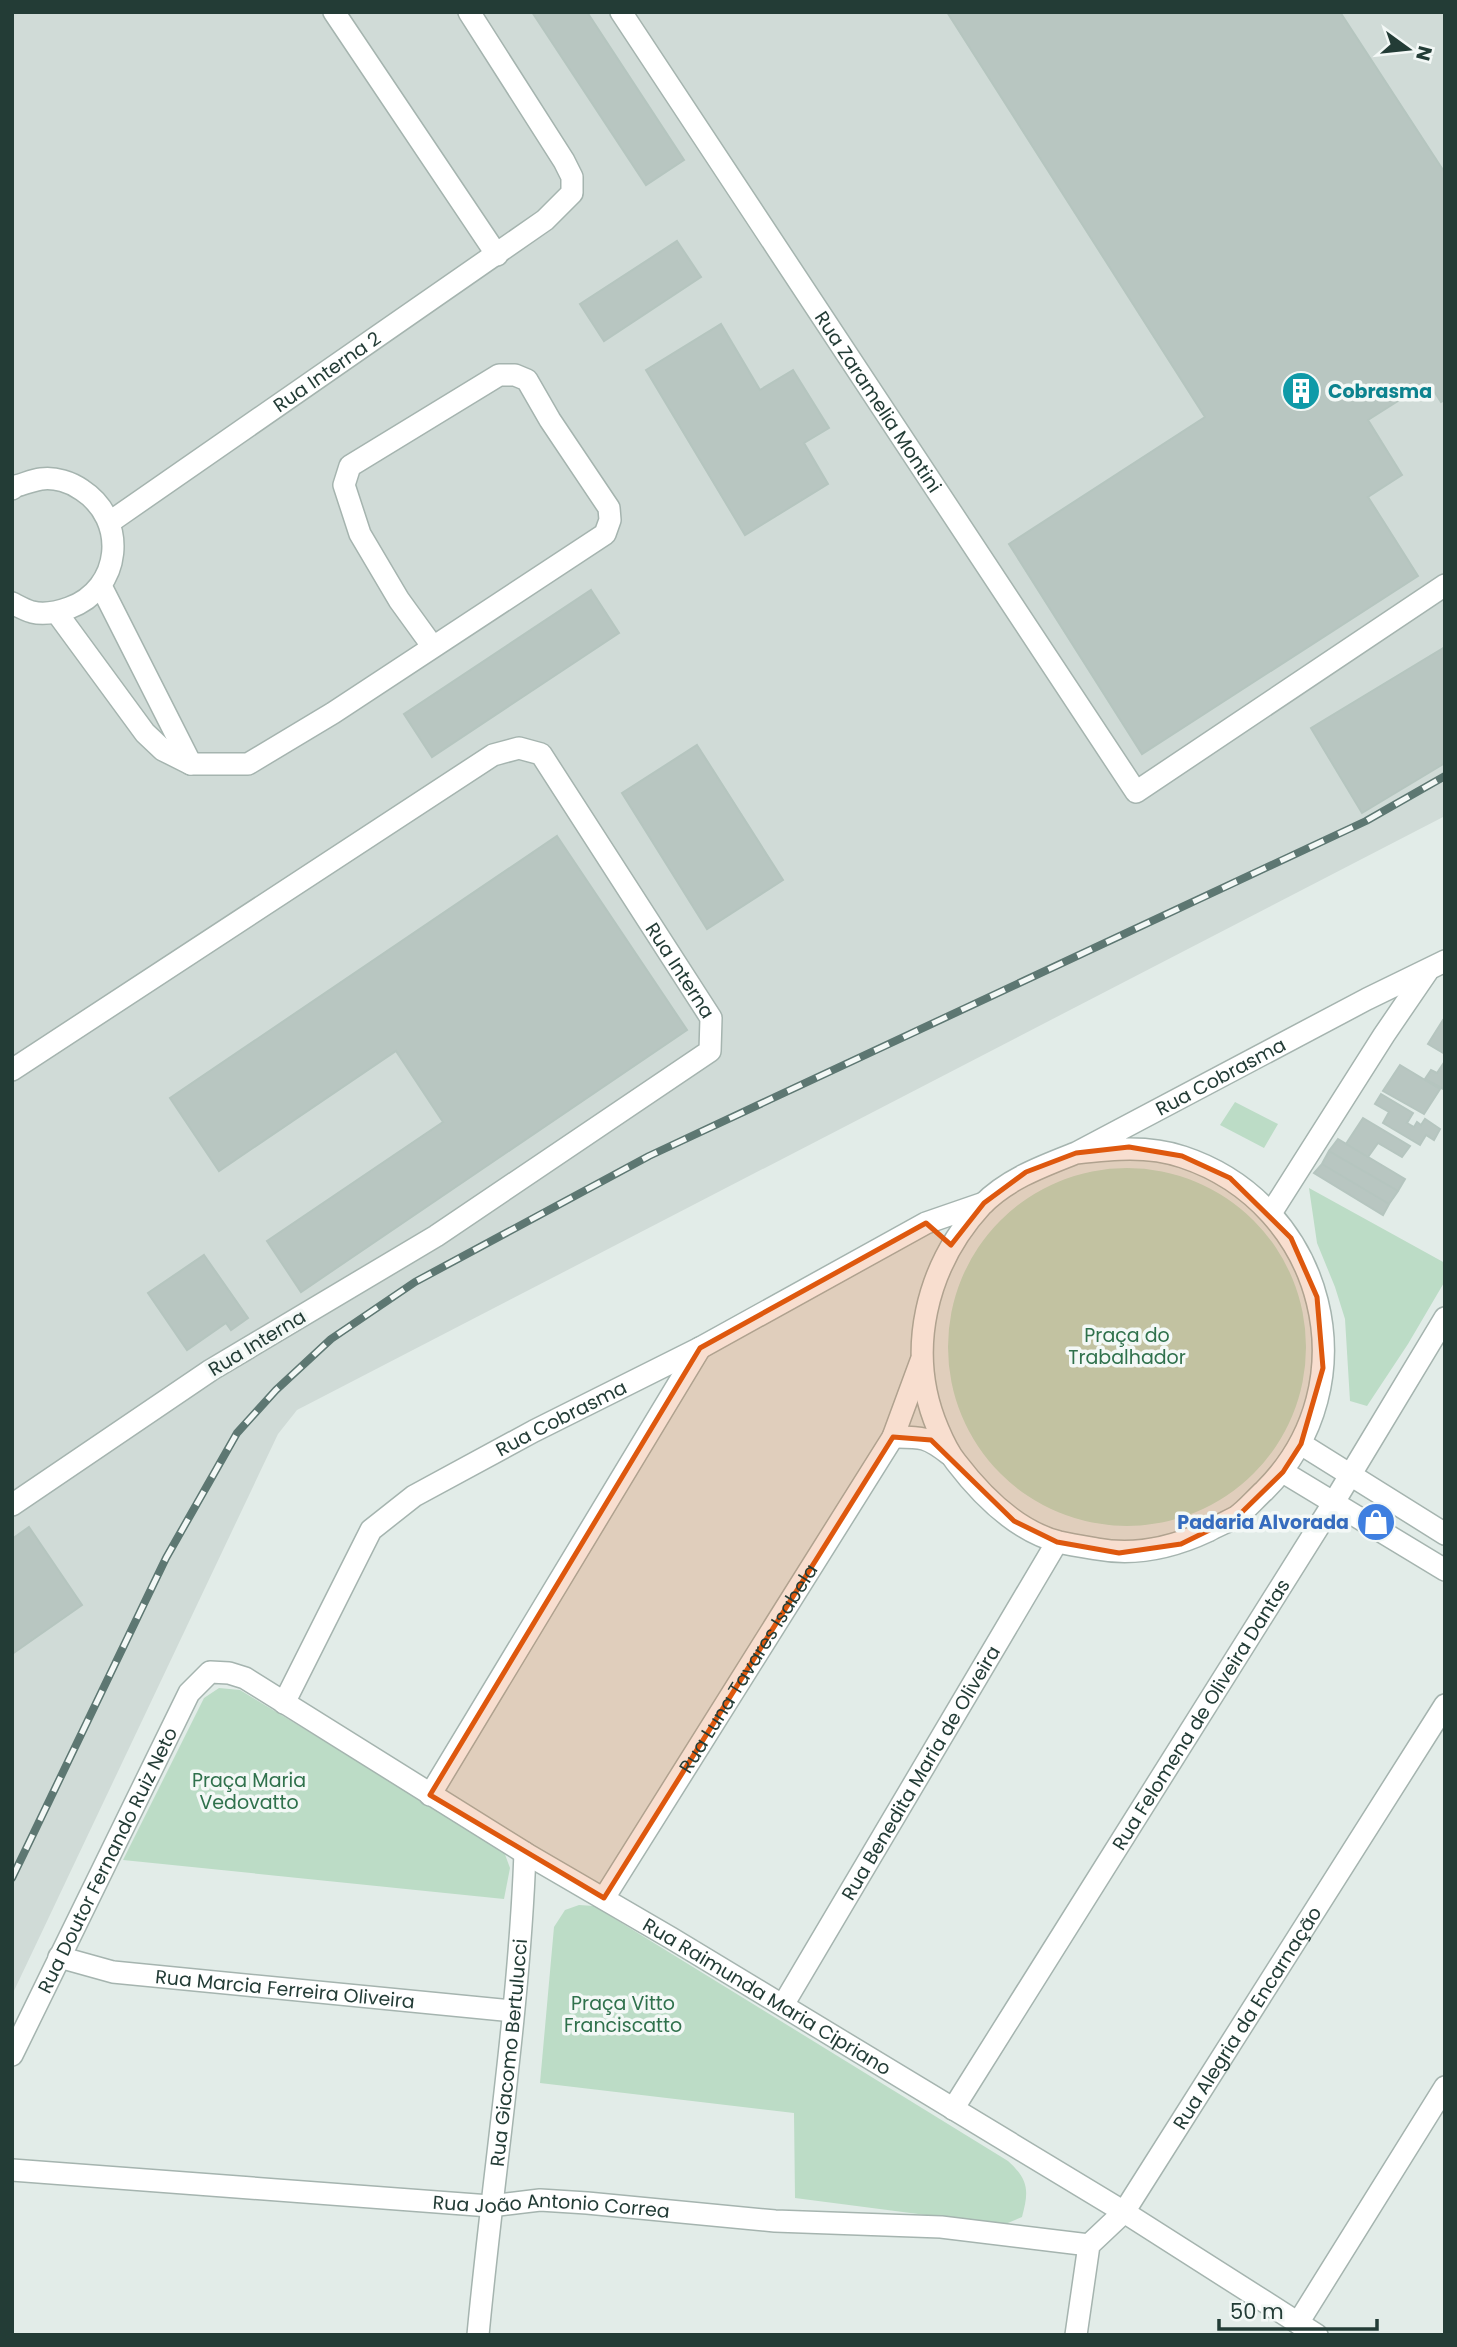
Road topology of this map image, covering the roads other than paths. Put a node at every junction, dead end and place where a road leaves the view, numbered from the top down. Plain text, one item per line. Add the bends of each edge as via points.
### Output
1 (334, 12) edge
2 (470, 12) edge
3 (621, 12) edge
4 (497, 255) junction
5 (13, 486) edge
6 (110, 522) junction
7 (1445, 585) edge
8 (101, 586) junction
9 (12, 603) edge
10 (57, 613) junction
11 (433, 647) junction
12 (191, 764) junction
13 (1436, 966) edge
14 (1367, 999) junction
15 (1384, 1035) junction
16 (12, 1070) edge
17 (1076, 1153) junction
18 (984, 1203) junction
19 (1271, 1213) junction
20 (926, 1223) junction
21 (949, 1247) junction
22 (1445, 1318) edge
23 (700, 1348) junction
24 (921, 1360) junction
25 (893, 1437) junction
26 (1301, 1444) junction
27 (949, 1454) junction
28 (1283, 1472) junction
29 (1350, 1475) junction
30 (1334, 1503) junction
31 (12, 1505) edge
32 (1445, 1534) edge
33 (1057, 1542) junction
34 (1445, 1570) edge
35 (210, 1672) joint
36 (284, 1703) junction
37 (1445, 1705) edge
38 (430, 1796) junction
39 (525, 1853) junction
40 (604, 1898) junction
41 (59, 1957) junction
42 (783, 2005) junction
43 (513, 2011) junction
44 (12, 2055) edge
45 (1445, 2087) edge
46 (953, 2109) junction
47 (12, 2170) edge
48 (490, 2206) junction
49 (1124, 2213) junction
50 (1089, 2245) junction
51 (1298, 2323) junction
52 (478, 2335) edge
53 (1076, 2335) edge
54 (1317, 2335) edge

1 - 4 street
2 - 4 street, Rua Interna 2 via 572,177 572,193 545,220
3 - 7 street, Rua Zaramelia Montini via 1136,792
4 - 6 street, Rua Interna 2
5 - 6 street via 43,478 71,482 95,498
6 - 8 street via 114,555
8 - 10 street via 82,604
8 - 12 street
9 - 10 street via 33,612
10 - 12 street via 145,733 163,750
11 - 11 street via 605,534 610,520 609,508 527,380 514,375 499,375 350,466 344,485 360,534
11 - 12 street via 248,764
13 - 14 street, Rua Cobrasma
13 - 15 street, Rua Cobrasma
14 - 15 street via 1382,1015
14 - 17 street, Rua Cobrasma
15 - 19 street, Rua Cobrasma
16 - 31 street, Rua Interna via 493,755 519,748 541,754 711,1018 710,1051 436,1236 211,1370
17 - 18 street via 1027,1172
17 - 19 street via 1129,1147 1182,1156 1230,1178
18 - 20 street, Rua Cobrasma
18 - 21 street
19 - 26 street via 1306,1266 1323,1328 1323,1368 1316,1407
20 - 21 street via 936,1228
20 - 23 street, Rua Cobrasma
21 - 24 street via 927,1301
22 - 29 street, Rua Felomena de Oliveira Dantas
23 - 36 street, Rua Cobrasma via 414,1496 370,1531
23 - 38 street
24 - 25 street, Rua Luna Tavares Isabela
24 - 27 street via 930,1409
25 - 27 street via 931,1440
25 - 40 street, Rua Luna Tavares Isabela
26 - 28 street
26 - 29 street
27 - 33 street via 978,1492 1014,1521
28 - 30 street
28 - 33 street via 1238,1516 1181,1544 1119,1553
29 - 30 street, Rua Felomena de Oliveira Dantas
29 - 32 street
30 - 34 street
30 - 46 street, Rua Felomena de Oliveira Dantas
33 - 42 street, Rua Benedita Maria de Oliveira
35 - 36 street, Rua Raimunda Maria Cipriano via 245,1678
35 - 41 street, Rua Doutor Fernando Ruiz Neto via 189,1693
36 - 38 street, Rua Raimunda Maria Cipriano
37 - 49 street, Rua Alegria da Encarnação
38 - 39 street, Rua Raimunda Maria Cipriano
39 - 40 street, Rua Raimunda Maria Cipriano
39 - 43 street, Rua Giacomo Bertulucci
40 - 42 street, Rua Raimunda Maria Cipriano
41 - 43 street, Rua Marcia Ferreira Oliveira via 113,1972
41 - 44 street, Rua Doutor Fernando Ruiz Neto
42 - 46 street, Rua Raimunda Maria Cipriano
43 - 48 street, Rua Giacomo Bertulucci
45 - 51 street
46 - 49 street, Rua Raimunda Maria Cipriano
47 - 48 street, Rua João Antonio Correa
48 - 50 street, Rua João Antonio Correa via 540,2200 775,2221 941,2227
48 - 52 street, Rua Giacomo Bertulucci
49 - 50 street, Rua Alegria da Encarnação
49 - 51 street, Rua Raimunda Maria Cipriano
50 - 53 street
51 - 54 street, Rua Raimunda Maria Cipriano

